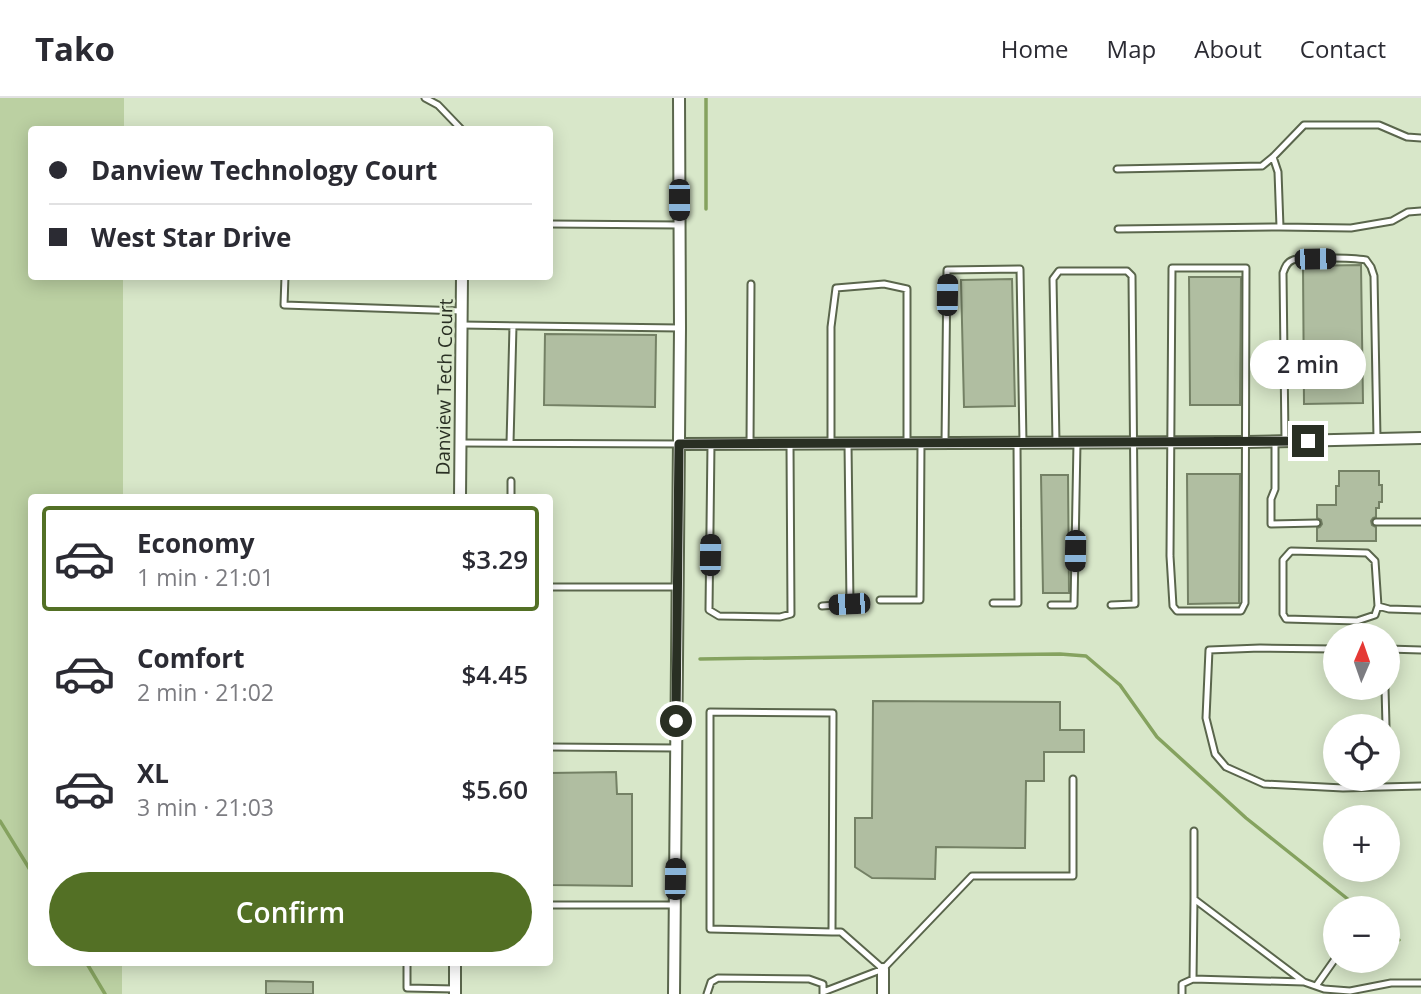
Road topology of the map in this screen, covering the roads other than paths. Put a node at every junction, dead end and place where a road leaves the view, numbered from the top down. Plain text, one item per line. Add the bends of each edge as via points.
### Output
1 (425, 98) edge
2 (678, 98) edge
3 (458, 126) edge
4 (1421, 138) edge
5 (1273, 157) junction
6 (1117, 169) dead end
7 (1421, 211) edge
8 (553, 224) edge
9 (680, 225) junction
10 (1280, 227) junction
11 (1118, 229) dead end
12 (285, 280) edge
13 (462, 280) edge
14 (751, 284) dead end
15 (462, 311) junction
16 (462, 325) junction
17 (513, 326) junction
18 (680, 328) junction
19 (1377, 438) junction
20 (1421, 438) edge
21 (1247, 442) junction
22 (1280, 442) junction
23 (461, 443) junction
24 (510, 443) junction
25 (907, 443) junction
26 (921, 443) junction
27 (945, 443) junction
28 (1020, 443) junction
29 (1056, 443) junction
30 (1077, 443) junction
31 (1132, 443) junction
32 (1172, 443) junction
33 (679, 444) junction
34 (711, 444) junction
35 (750, 444) junction
36 (790, 444) junction
37 (831, 444) junction
38 (848, 444) junction
39 (512, 481) dead end
40 (460, 494) edge
41 (511, 494) edge
42 (1376, 522) dead end
43 (1421, 522) edge
44 (1317, 523) dead end
45 (553, 587) edge
46 (678, 587) junction
47 (880, 600) dead end
48 (993, 603) dead end
49 (1051, 605) dead end
50 (1111, 605) dead end
51 (822, 606) dead end
52 (1378, 606) junction
53 (1421, 610) edge
54 (1323, 649) edge
55 (1400, 649) edge
56 (1421, 650) edge
57 (553, 747) edge
58 (676, 748) junction
59 (1073, 779) dead end
60 (1421, 786) edge
61 (1323, 787) edge
62 (1400, 787) edge
63 (1194, 831) dead end
64 (1194, 898) junction
65 (553, 905) edge
66 (675, 905) junction
67 (832, 932) junction
68 (407, 966) edge
69 (455, 966) edge
70 (883, 969) junction
71 (1325, 973) edge
72 (1193, 979) junction
73 (1304, 982) junction
74 (1421, 983) edge
75 (1315, 986) junction
76 (455, 991) edge
77 (823, 993) edge
78 (1349, 993) edge
79 (674, 994) edge
80 (707, 994) edge
81 (883, 994) edge
82 (1182, 994) edge

1 - 3 lane via 438,104
2 - 9 street
4 - 5 lane via 1399,135 1379,125 1304,125
5 - 6 lane via 1262,166
5 - 10 lane
7 - 10 lane via 1350,228
8 - 9 lane
9 - 18 street
10 - 11 lane
12 - 15 lane via 284,305
13 - 15 street, Danview Tech Court
14 - 35 lane
15 - 16 street, Danview Tech Court
16 - 17 lane
16 - 23 street, Danview Tech Court
17 - 18 lane
17 - 24 lane
18 - 33 street
19 - 20 street
19 - 22 street
19 - 22 lane via 1371,267 1366,260 1355,258 1295,259 1283,272
21 - 22 street
21 - 32 street
21 - 32 lane via 1245,603 1241,611 1177,611 1173,607
21 - 32 lane via 1246,268 1172,268
22 - 44 lane via 1271,524
23 - 24 lane
23 - 40 street, Danview Tech Court
24 - 33 lane
25 - 26 street
25 - 37 lane via 907,289 884,284 836,288 831,327
25 - 38 street
26 - 27 street
26 - 47 lane via 920,600
27 - 28 street
27 - 28 lane via 947,270 1020,269
28 - 29 street
28 - 48 lane via 1017,603
29 - 30 street
29 - 31 lane via 1053,279 1059,271 1127,271 1132,275
30 - 31 street
30 - 49 lane via 1074,605
31 - 32 street
31 - 50 lane via 1135,604
33 - 34 street
33 - 46 street
34 - 35 street
34 - 36 lane via 709,610 719,617 791,614
35 - 36 street
36 - 37 street
37 - 38 street
38 - 51 lane via 849,604
39 - 41 lane
42 - 43 lane
45 - 46 lane
46 - 58 street
52 - 52 lane via 1375,561 1367,553 1291,551 1283,560 1286,619 1357,621 1375,615
52 - 53 lane
54 - 61 lane via 1209,650 1206,718 1215,754 1226,767 1264,784
55 - 56 lane
57 - 58 lane
58 - 66 street
59 - 70 lane via 1073,876 972,876
60 - 62 lane
63 - 64 lane
64 - 72 lane
64 - 73 lane
65 - 66 lane
66 - 79 street
67 - 67 lane via 710,929 710,712 833,713
67 - 70 lane via 841,932
68 - 76 lane via 407,988
69 - 76 street
70 - 77 lane
70 - 81 street
71 - 75 lane
72 - 73 lane
72 - 82 lane via 1182,984
73 - 75 lane
74 - 78 lane via 1391,983
75 - 78 lane
77 - 80 lane via 823,984 809,979 718,978 711,982

